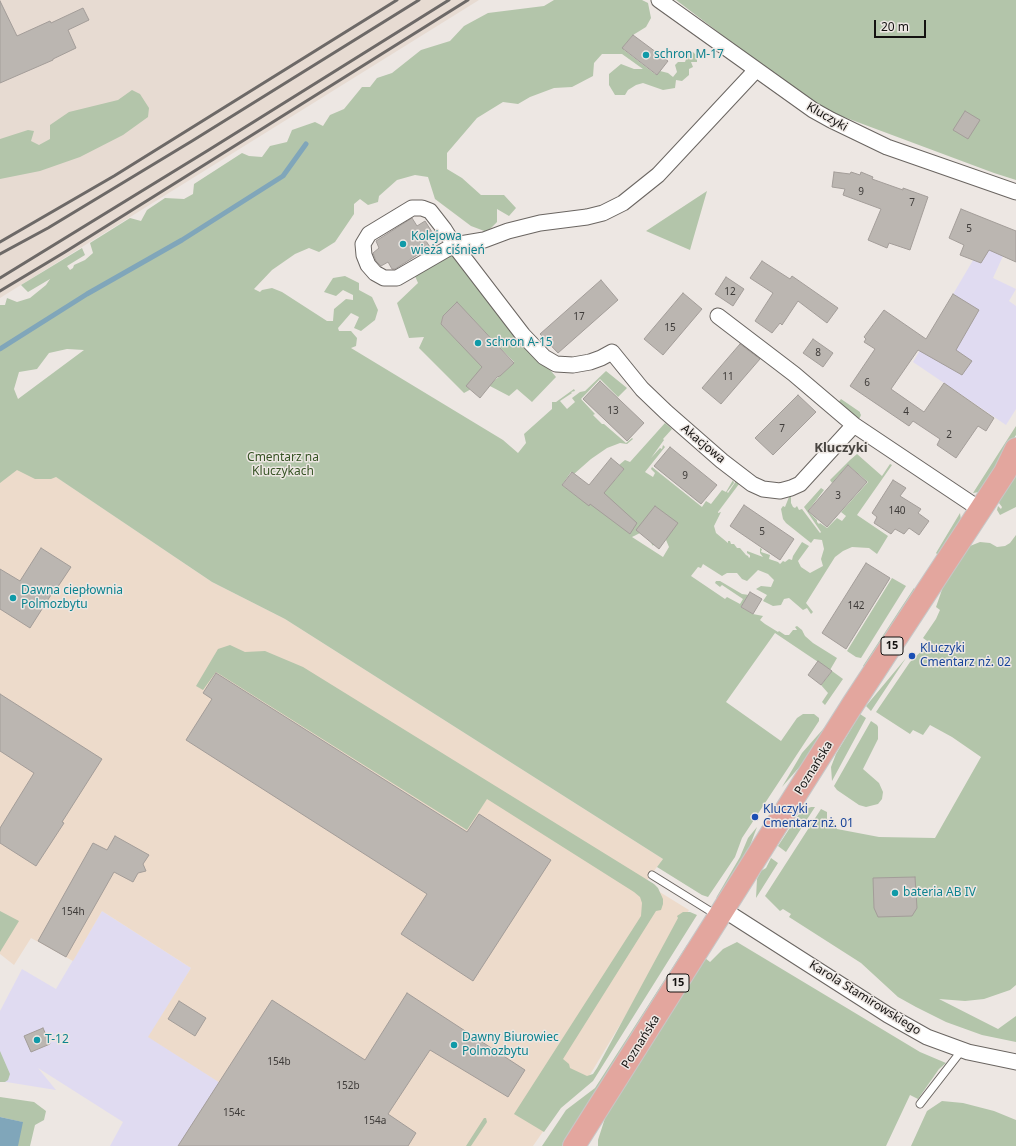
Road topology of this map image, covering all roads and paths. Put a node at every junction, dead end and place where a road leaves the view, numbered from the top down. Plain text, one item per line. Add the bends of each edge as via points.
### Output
1 (659, 0) edge
2 (756, 70) junction
3 (1016, 192) edge
4 (454, 245) junction
5 (718, 316) dead end
6 (854, 425) junction
7 (1016, 449) edge
8 (1010, 466) edge
9 (981, 510) junction
10 (652, 875) dead end
11 (722, 913) junction
12 (962, 1050) junction
13 (1016, 1062) edge
14 (920, 1104) dead end
15 (574, 1146) edge

1 - 2 street, Kluczyki
2 - 3 street, Kluczyki via 813,110 847,129 887,147
2 - 4 street via 658,174 623,203 603,213 587,217 540,223 484,240
4 - 4 street, Akacjowa via 430,211 417,207 369,234 363,249 368,265 375,274 384,278 397,278
4 - 6 street, Akacjowa via 523,335 544,357 556,364 573,365 595,360 612,352 642,389 666,412 722,461 757,487 780,491 800,484
5 - 6 street via 794,374
6 - 9 street
7 - 8 main road, Poznańska / 15
8 - 9 main road, Poznańska / 15
9 - 11 main road, Poznańska / 15 via 853,704
10 - 11 lane
11 - 12 street, Karola Stamirowskiego via 888,1015 927,1037
11 - 15 main road, Poznańska / 15
12 - 13 street, Karola Stamirowskiego
12 - 14 lane

